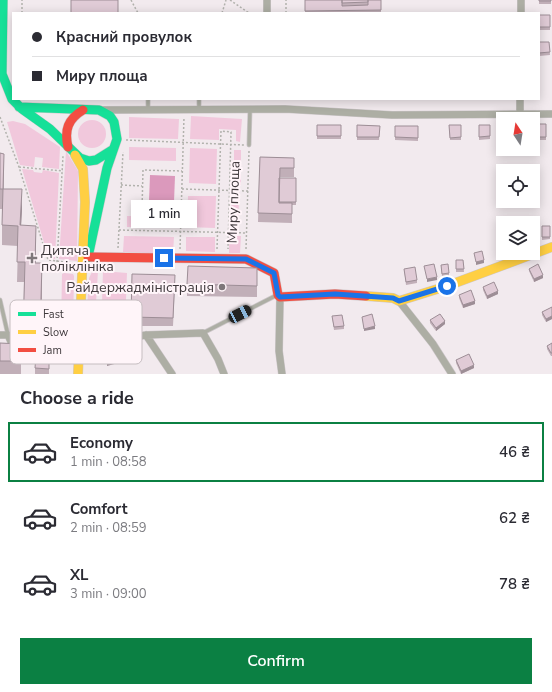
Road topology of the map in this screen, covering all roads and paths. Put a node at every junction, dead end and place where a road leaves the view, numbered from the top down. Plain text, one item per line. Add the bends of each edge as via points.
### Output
1 (3, 0) edge
2 (22, 0) edge
3 (131, 0) edge
4 (226, 0) edge
5 (230, 0) edge
6 (267, 0) edge
7 (286, 0) edge
8 (521, 0) edge
9 (22, 12) edge
10 (137, 12) edge
11 (222, 12) edge
12 (248, 12) edge
13 (267, 12) edge
14 (286, 12) edge
15 (521, 12) edge
16 (3, 90) edge
17 (12, 100) edge
18 (12, 100) edge
19 (148, 100) edge
20 (199, 100) edge
21 (520, 100) edge
22 (19, 107) junction
23 (185, 109) junction
24 (199, 109) junction
25 (250, 109) junction
26 (83, 110) junction
27 (99, 110) junction
28 (148, 110) junction
29 (122, 111) junction
30 (520, 112) edge
31 (540, 114) edge
32 (552, 114) edge
33 (496, 115) edge
34 (0, 117) edge
35 (116, 126) junction
36 (124, 140) dead end
37 (183, 142) junction
38 (221, 144) junction
39 (231, 144) junction
40 (66, 145) junction
41 (249, 145) junction
42 (123, 147) dead end
43 (112, 150) junction
44 (76, 155) junction
45 (19, 166) junction
46 (63, 171) junction
47 (182, 171) junction
48 (121, 185) junction
49 (142, 186) junction
50 (182, 189) junction
51 (219, 190) junction
52 (230, 190) junction
53 (248, 191) junction
54 (181, 211) junction
55 (119, 230) junction
56 (180, 231) junction
57 (218, 232) junction
58 (228, 232) junction
59 (246, 233) junction
60 (552, 247) edge
61 (117, 258) junction
62 (179, 259) junction
63 (217, 259) junction
64 (228, 259) junction
65 (246, 259) junction
66 (85, 260) junction
67 (57, 262) junction
68 (279, 296) junction
69 (0, 300) edge
70 (83, 300) edge
71 (399, 301) junction
72 (203, 333) junction
73 (4, 335) edge
74 (146, 335) junction
75 (142, 336) edge
76 (10, 344) edge
77 (79, 364) edge
78 (78, 374) edge
79 (172, 374) edge
80 (224, 374) edge
81 (282, 374) edge
82 (452, 374) edge

1 - 16 street
2 - 9 path
3 - 10 path
4 - 11 path
5 - 12 path
6 - 13 street
7 - 14 path
8 - 15 street
16 - 18 street
17 - 22 street
19 - 28 lane
20 - 24 lane
21 - 30 street
22 - 26 street
22 - 40 street
23 - 24 street
23 - 28 street
23 - 37 path
24 - 25 street
25 - 33 street via 392,115
25 - 41 lane, Миру площа
26 - 27 street
26 - 40 street via 72,117 66,127
27 - 29 street
27 - 35 street via 110,116
28 - 29 street
29 - 35 street
31 - 32 street
34 - 45 path
35 - 43 street via 117,139
36 - 37 path
37 - 38 path
37 - 47 path
38 - 39 path
38 - 39 path via 222,131 231,132
38 - 51 path
39 - 41 path
39 - 52 path
40 - 44 street
40 - 46 path
41 - 53 path, Миру площа
42 - 48 path
43 - 44 street via 104,157 93,161 83,160
43 - 66 street
44 - 66 street via 84,175
45 - 46 path
45 - 67 path via 48,260
46 - 67 path
47 - 49 path via 143,170
47 - 50 path
48 - 49 path
48 - 55 path
49 - 54 path via 142,210
50 - 51 path
50 - 54 path
51 - 52 path
51 - 57 path
52 - 53 path
52 - 58 path
53 - 59 path, Миру площа
54 - 56 path
55 - 56 path
55 - 61 path
56 - 57 path
56 - 62 path
57 - 58 path
57 - 63 path
58 - 59 path
58 - 64 path
59 - 65 path, Миру площа
60 - 71 street
61 - 62 street, Миру площа
61 - 66 street, Миру площа
62 - 63 street, Миру площа
63 - 64 street, Миру площа
64 - 65 street, Миру площа
65 - 68 street via 274,273
66 - 67 path
66 - 70 street
68 - 71 street via 335,294 393,298
68 - 72 lane
68 - 81 street via 279,351
69 - 73 lane
71 - 82 street via 433,344
72 - 74 street
72 - 80 street
73 - 76 street
74 - 75 street
74 - 79 street
77 - 78 street

